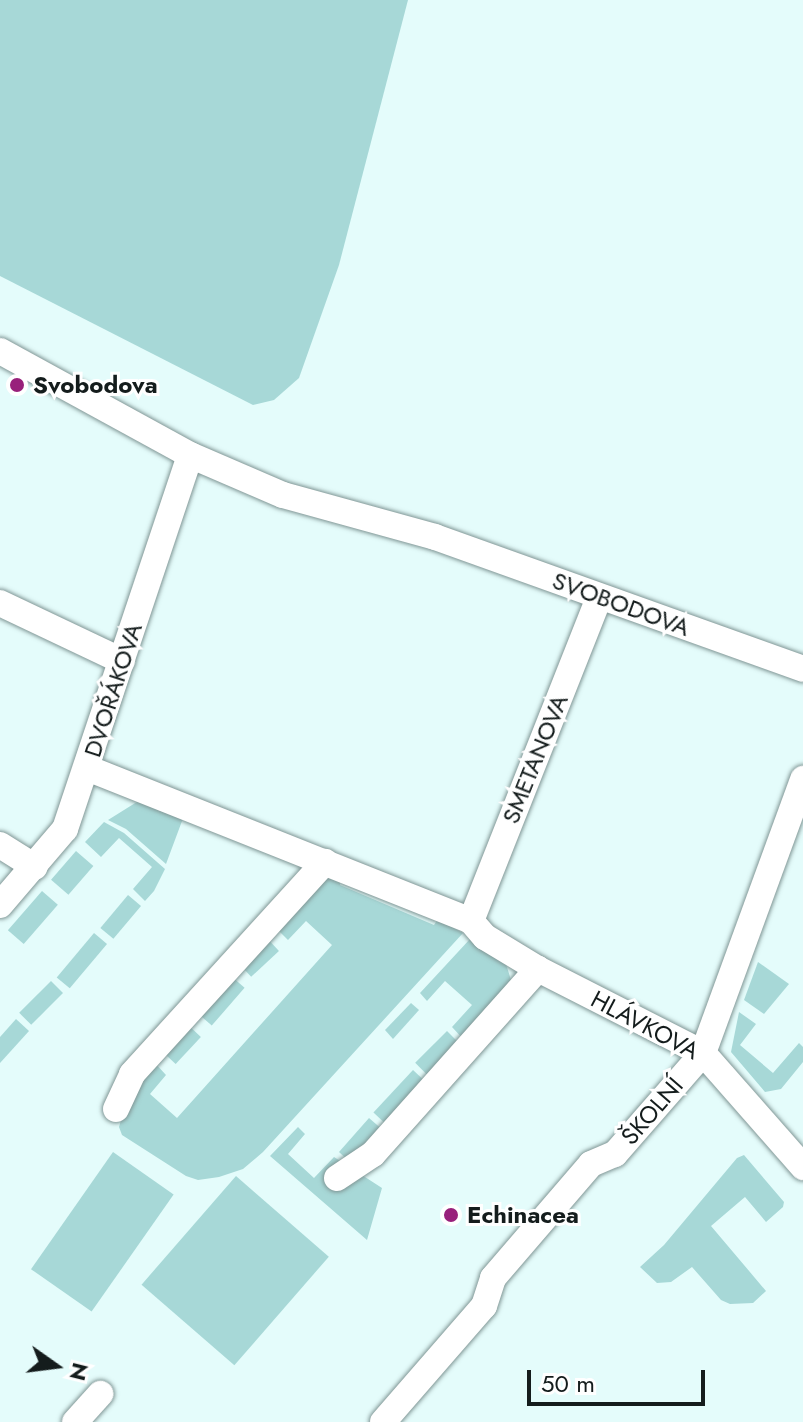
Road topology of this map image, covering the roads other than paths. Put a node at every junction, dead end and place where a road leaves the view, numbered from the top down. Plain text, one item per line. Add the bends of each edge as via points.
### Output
1 (0, 351) edge
2 (190, 455) junction
3 (599, 597) junction
4 (0, 603) edge
5 (122, 661) junction
6 (803, 669) edge
7 (87, 768) junction
8 (803, 779) edge
9 (0, 845) edge
10 (325, 862) junction
11 (35, 867) junction
12 (0, 905) edge
13 (471, 921) junction
14 (538, 969) junction
15 (703, 1053) junction
16 (116, 1109) dead end
17 (803, 1167) edge
18 (337, 1178) dead end
19 (100, 1394) dead end
20 (75, 1422) edge
21 (383, 1422) edge

1 - 2 street, SVOBODOVA
2 - 3 street, SVOBODOVA via 283,495 435,537
2 - 5 street, DVOŘÁKOVA
3 - 6 street, SVOBODOVA
3 - 13 street, SMETANOVA
4 - 5 street
5 - 7 street, DVOŘÁKOVA
7 - 10 street, HLÁVKOVA
7 - 11 street, DVOŘÁKOVA via 65,829
8 - 15 street, ŠKOLNÍ
9 - 11 street
10 - 13 street, HLÁVKOVA
10 - 16 street via 132,1074
11 - 12 street, DVOŘÁKOVA
13 - 14 street, HLÁVKOVA via 485,937
14 - 15 street, HLÁVKOVA
14 - 18 street via 373,1154
15 - 17 street, HLÁVKOVA
15 - 21 street, ŠKOLNÍ via 615,1154 591,1164 493,1278 484,1306
19 - 20 street

